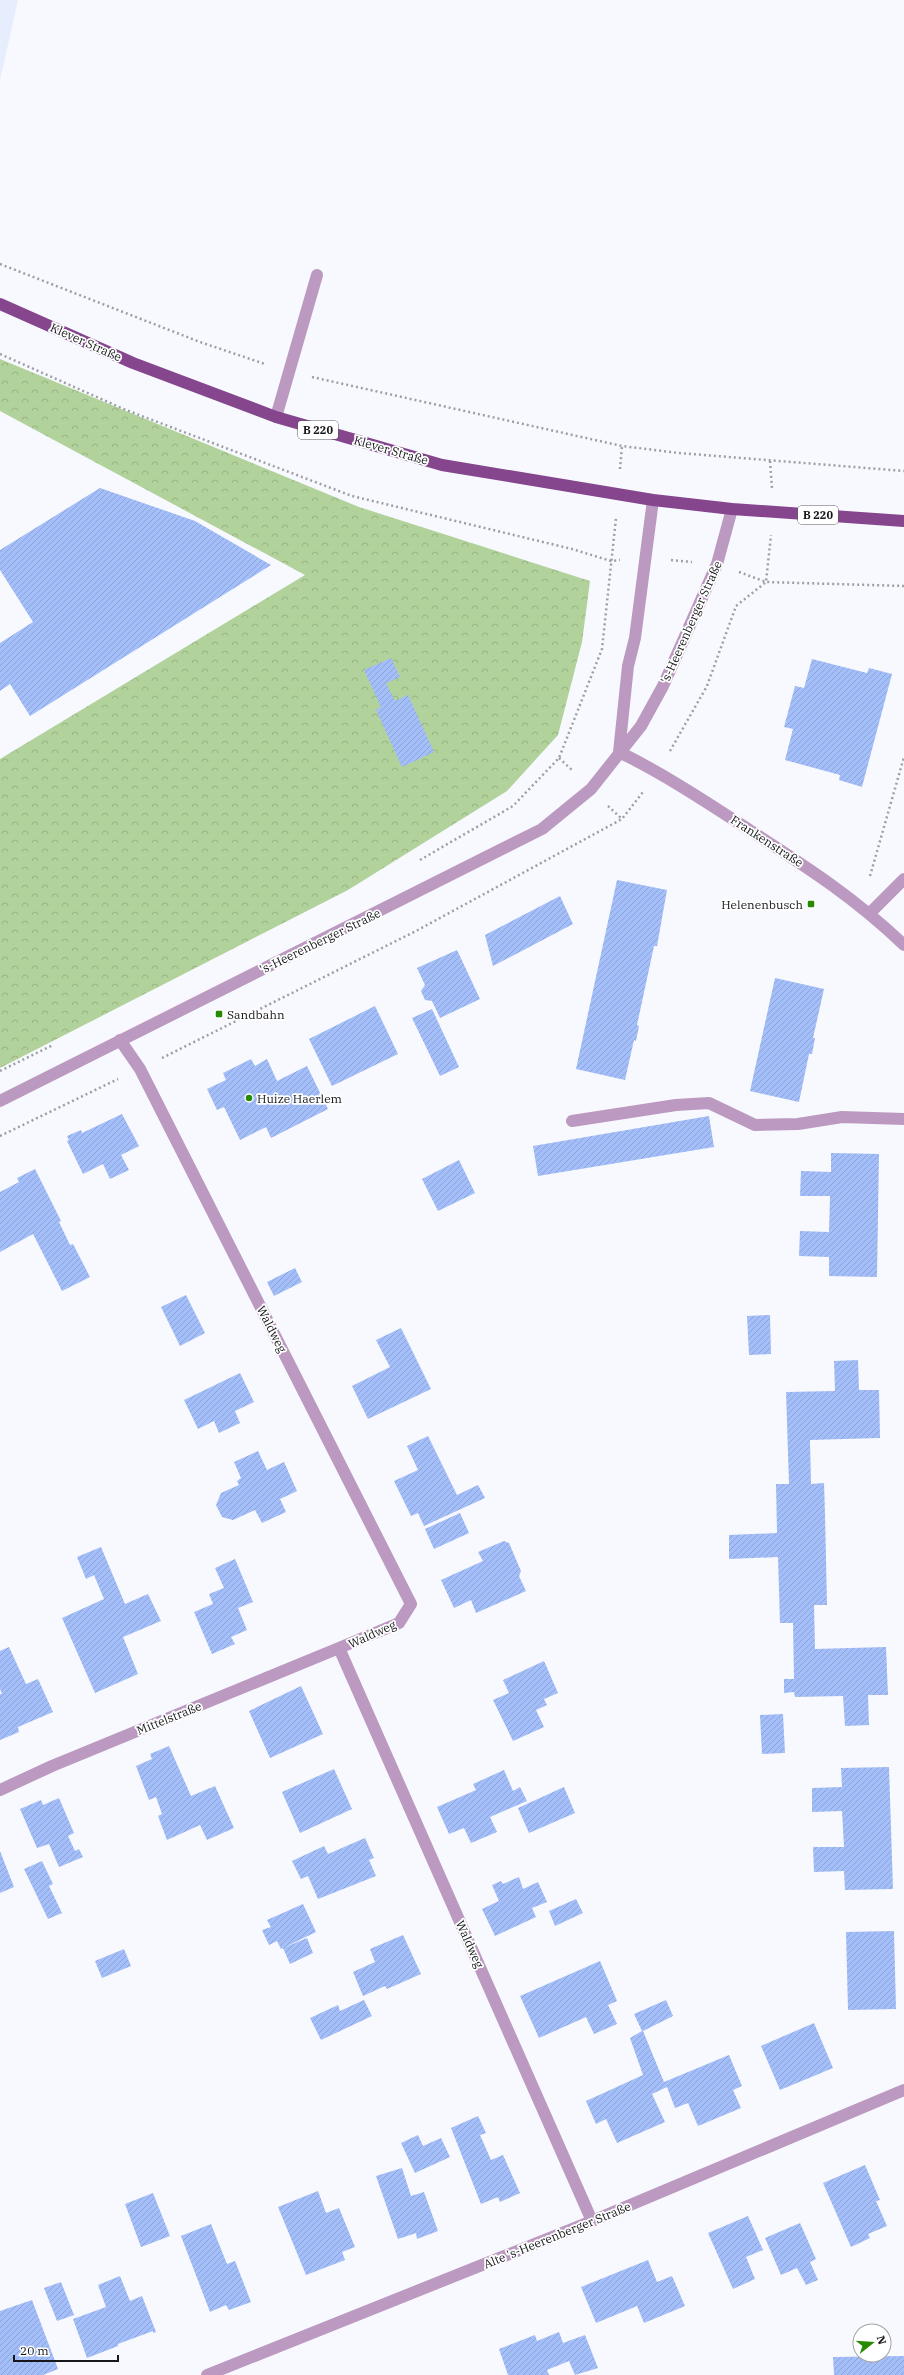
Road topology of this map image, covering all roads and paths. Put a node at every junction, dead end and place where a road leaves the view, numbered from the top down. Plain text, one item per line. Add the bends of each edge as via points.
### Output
1 (317, 275) dead end
2 (0, 304) edge
3 (0, 354) edge
4 (276, 418) junction
5 (770, 461) junction
6 (904, 471) edge
7 (618, 494) junction
8 (653, 500) junction
9 (732, 509) junction
10 (774, 512) junction
11 (904, 522) edge
12 (611, 561) junction
13 (766, 582) junction
14 (904, 586) edge
15 (619, 752) junction
16 (904, 758) edge
17 (659, 772) junction
18 (417, 862) dead end
19 (904, 879) edge
20 (870, 913) junction
21 (904, 945) edge
22 (120, 1040) junction
23 (57, 1042) dead end
24 (140, 1069) junction
25 (0, 1071) edge
26 (0, 1101) edge
27 (904, 1119) edge
28 (572, 1121) dead end
29 (0, 1136) edge
30 (339, 1648) junction
31 (0, 1790) edge
32 (904, 2090) edge
33 (592, 2221) junction
34 (208, 2375) edge

1 - 4 street
2 - 4 main road, Klever Straße / B 220 via 133,363
3 - 12 path via 126,410 352,496 572,549
4 - 7 main road, Klever Straße / B 220 via 442,465
5 - 6 path
5 - 7 path via 622,446
5 - 10 path
7 - 8 main road, Klever Straße / B 220
7 - 12 path
8 - 9 main road, Klever Straße / B 220
8 - 15 street via 635,638 628,666
9 - 10 main road, B 220
9 - 15 street, 's-Heerenberger Straße via 717,564 663,686 641,726
10 - 11 main road, B 220
10 - 13 path
12 - 18 path via 602,649 559,758 513,806
13 - 14 path
13 - 17 path via 736,606 706,686
15 - 17 street, Frankenstraße
15 - 22 street, 's-Heerenberger Straße via 591,789 542,829
16 - 20 path via 869,882
17 - 20 street, Frankenstraße via 827,880
17 - 24 path via 622,819 416,931
19 - 20 street
20 - 21 street, Frankenstraße
22 - 24 street, Waldweg
22 - 26 street, 's-Heerenberger Straße
23 - 25 path
24 - 29 path
24 - 30 street, Waldweg via 411,1604 399,1623
27 - 28 street via 842,1117 798,1124 755,1125 709,1103 676,1105
30 - 31 street, Mittelstraße
30 - 33 street, Waldweg
32 - 33 street, Alte 's-Heerenberger Straße
33 - 34 street, Alte 's-Heerenberger Straße

